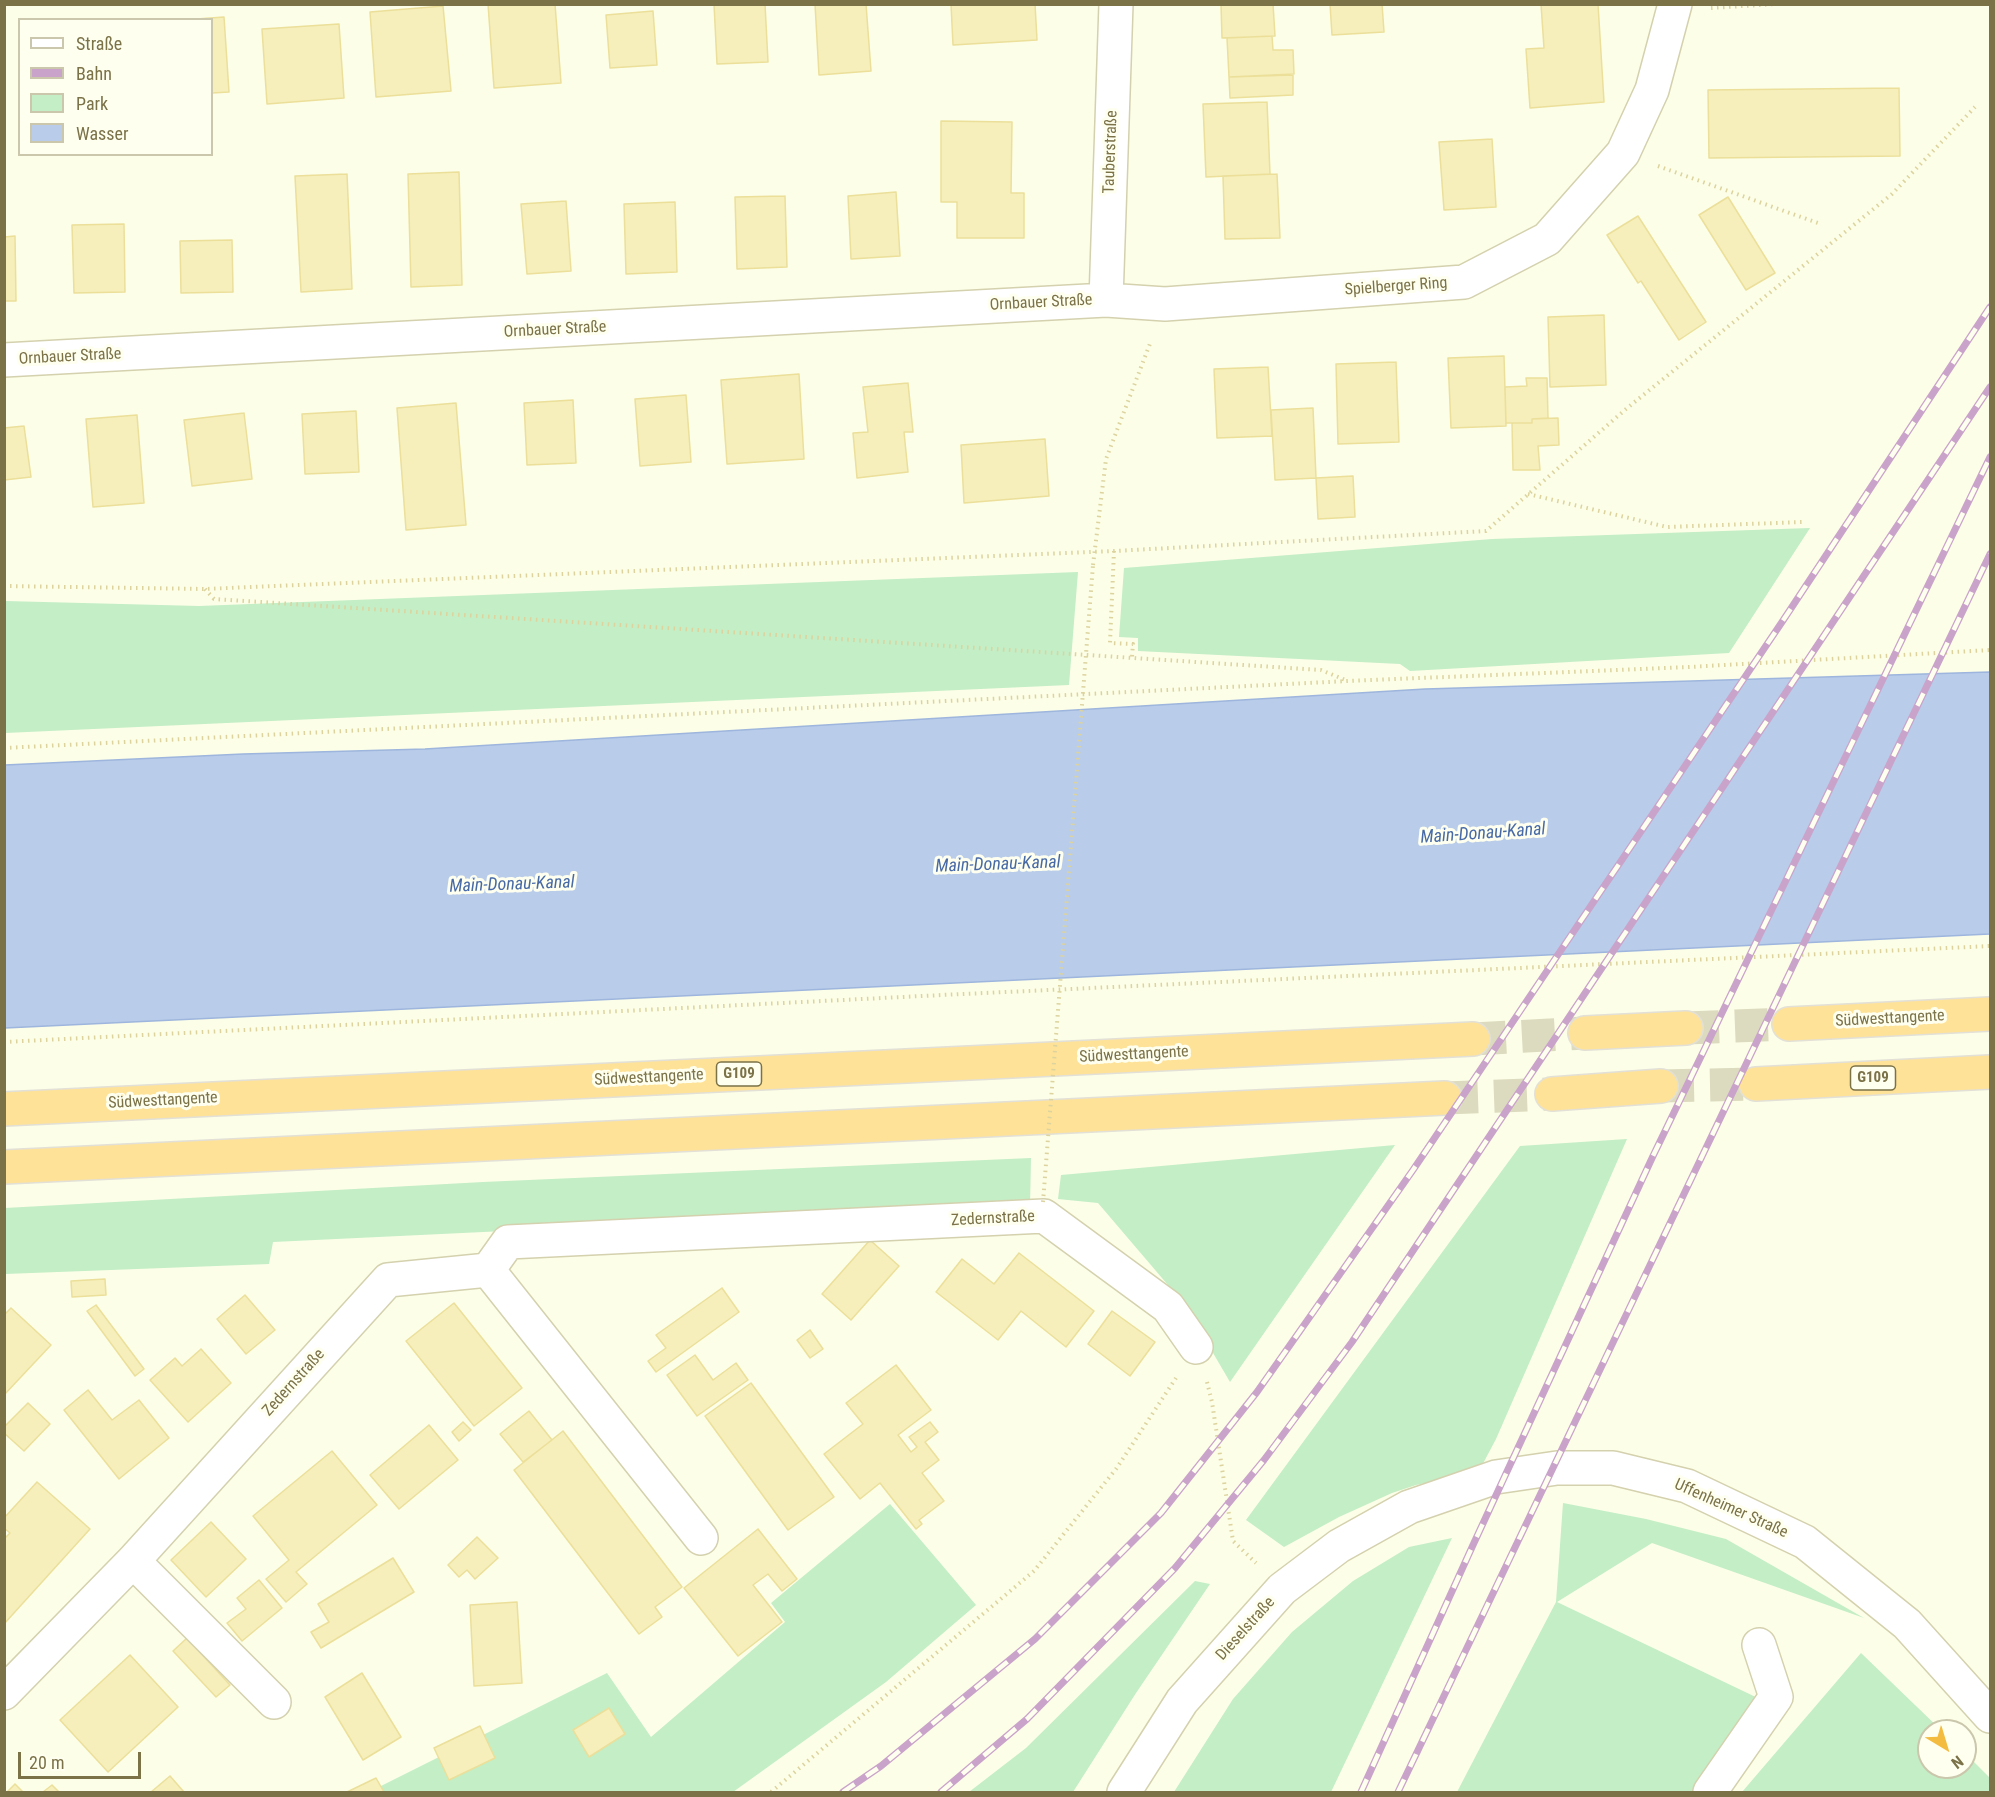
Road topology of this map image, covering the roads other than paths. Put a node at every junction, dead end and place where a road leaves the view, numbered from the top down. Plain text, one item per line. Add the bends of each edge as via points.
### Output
1 (1116, 4) edge
2 (1674, 7) edge
3 (1106, 300) junction
4 (4, 360) edge
5 (1990, 1014) edge
6 (1790, 1024) tunnel mouth
7 (1686, 1028) tunnel mouth
8 (1585, 1033) tunnel mouth
9 (1473, 1039) tunnel mouth
10 (1990, 1072) edge
11 (1756, 1084) tunnel mouth
12 (1661, 1086) tunnel mouth
13 (1552, 1094) tunnel mouth
14 (1445, 1098) tunnel mouth
15 (4, 1109) edge
16 (4, 1167) edge
17 (488, 1270) junction
18 (1196, 1347) road end
19 (1409, 1507) joint
20 (701, 1538) dead end
21 (133, 1561) junction
22 (1759, 1645) dead end
23 (4, 1693) edge
24 (274, 1702) dead end
25 (1990, 1716) edge
26 (1124, 1792) edge
27 (1710, 1792) edge

1 - 3 street, Tauberstraße
2 - 3 street, Spielberger Ring via 1652,90 1623,153 1547,239 1464,282 1165,304
3 - 4 street, Ornbauer Straße
5 - 6 highway, Südwesttangente
7 - 8 highway
9 - 15 highway, Südwesttangente / G109
10 - 11 highway, G109
12 - 13 highway
14 - 16 highway
17 - 18 street, Zedernstraße via 508,1242 1044,1216 1168,1307
17 - 20 street
17 - 21 street, Zedernstraße via 388,1280
19 - 25 street, Uffenheimer Straße via 1497,1477 1557,1468 1614,1468 1687,1486 1805,1542 1906,1624
19 - 26 street, Dieselstraße via 1339,1546 1282,1589 1182,1701
21 - 23 street, Zedernstraße
21 - 24 street
22 - 27 street via 1776,1697

